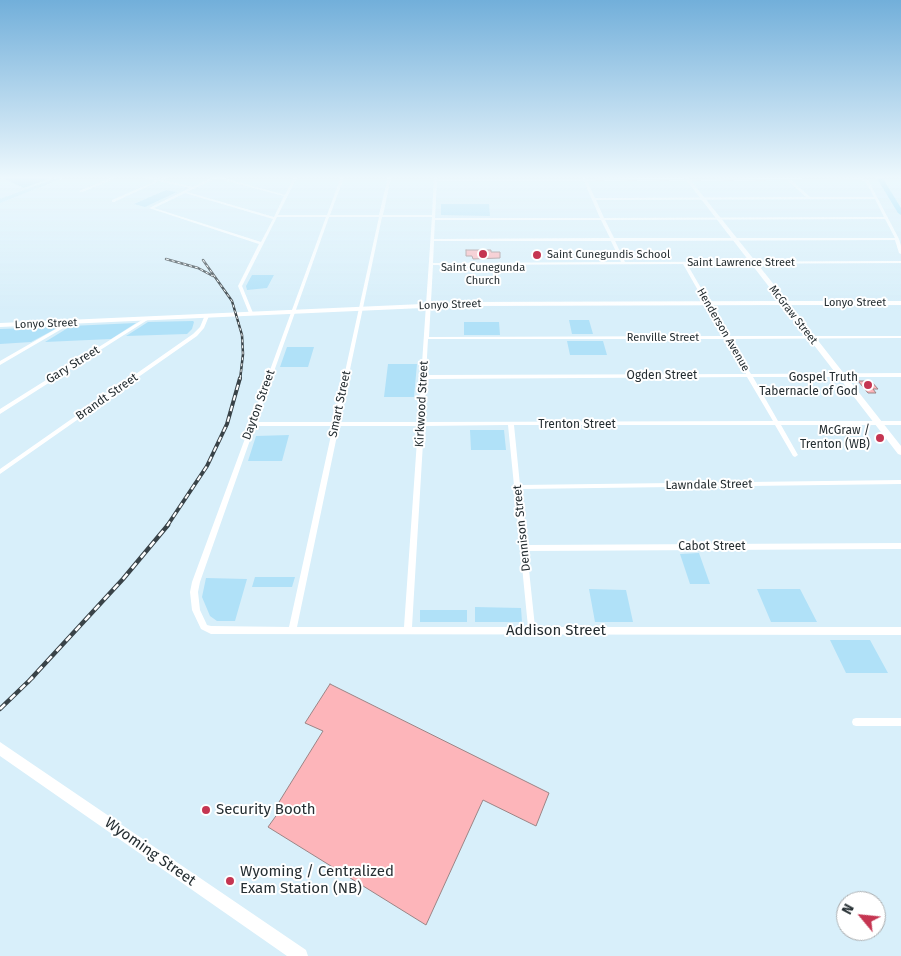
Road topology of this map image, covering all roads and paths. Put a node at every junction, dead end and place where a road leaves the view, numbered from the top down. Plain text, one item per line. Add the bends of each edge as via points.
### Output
1 (193, 222) edge
2 (274, 222) edge
3 (326, 222) edge
4 (379, 222) edge
5 (433, 222) edge
6 (604, 222) edge
7 (721, 222) edge
8 (888, 222) edge
9 (734, 239) junction
10 (897, 239) junction
11 (432, 240) junction
12 (612, 240) junction
13 (262, 244) junction
14 (901, 253) edge
15 (901, 262) edge
16 (623, 263) junction
17 (684, 263) junction
18 (753, 263) junction
19 (431, 264) junction
20 (708, 303) junction
21 (784, 303) junction
22 (901, 303) edge
23 (428, 305) junction
24 (361, 306) junction
25 (294, 310) junction
26 (251, 313) junction
27 (207, 316) junction
28 (147, 319) junction
29 (70, 323) junction
30 (0, 325) edge
31 (728, 337) junction
32 (811, 337) junction
33 (901, 337) edge
34 (426, 338) junction
35 (0, 363) edge
36 (901, 375) edge
37 (750, 376) junction
38 (841, 376) junction
39 (424, 377) junction
40 (0, 412) edge
41 (878, 423) junction
42 (901, 423) edge
43 (252, 424) junction
44 (777, 424) junction
45 (336, 425) junction
46 (421, 425) junction
47 (511, 425) junction
48 (901, 452) edge
49 (795, 455) dead end
50 (0, 472) edge
51 (901, 482) edge
52 (518, 487) junction
53 (901, 546) edge
54 (524, 548) junction
55 (211, 630) joint
56 (292, 630) junction
57 (408, 630) junction
58 (532, 631) junction
59 (901, 631) edge
60 (856, 722) dead end
61 (901, 722) edge
62 (0, 748) edge
63 (300, 956) edge

1 - 13 street
2 - 13 street
3 - 25 street, Dayton Street
4 - 24 street, Smart Street
5 - 11 street, Kirkwood Street
6 - 12 street
7 - 9 street, McGraw Street
8 - 10 street
9 - 10 street
9 - 12 street
9 - 18 street, McGraw Street
10 - 14 street
11 - 12 street
11 - 19 street, Kirkwood Street
12 - 16 street
13 - 26 street via 240,288
15 - 18 street, Saint Lawrence Street
16 - 17 street, Saint Lawrence Street
16 - 19 street, Saint Lawrence Street
17 - 18 street, Saint Lawrence Street
17 - 20 street, Henderson Avenue
18 - 21 street, McGraw Street
19 - 23 street, Kirkwood Street
20 - 21 street, Lonyo Street
20 - 23 street, Lonyo Street
20 - 31 street, Henderson Avenue
21 - 22 street, Lonyo Street
21 - 32 street, McGraw Street
23 - 24 street, Lonyo Street
23 - 34 street, Kirkwood Street
24 - 25 street, Lonyo Street
24 - 45 street, Smart Street
25 - 26 street, Lonyo Street
25 - 43 street, Dayton Street
26 - 27 street, Lonyo Street
27 - 28 street, Lonyo Street
27 - 50 street, Brandt Street via 202,328 194,335
28 - 29 street, Lonyo Street
28 - 40 street, Gary Street
29 - 30 street, Lonyo Street
29 - 35 street
31 - 32 street, Renville Street
31 - 34 street, Renville Street
31 - 37 street, Henderson Avenue
32 - 33 street, Renville Street
32 - 38 street, McGraw Street
34 - 39 street, Kirkwood Street
36 - 38 street, Ogden Street
37 - 38 street, Ogden Street
37 - 39 street, Ogden Street
37 - 44 street, Henderson Avenue
38 - 41 street, McGraw Street
39 - 46 street, Kirkwood Street
41 - 42 street, Trenton Street
41 - 44 street, Trenton Street
41 - 48 street, McGraw Street
43 - 45 street, Trenton Street
43 - 55 street, Dayton Street via 194,592 196,610 204,627
44 - 47 street, Trenton Street
44 - 49 street, Henderson Avenue
45 - 46 street, Trenton Street
45 - 56 street, Smart Street
46 - 47 street, Trenton Street
46 - 57 street, Kirkwood Street
47 - 52 street, Dennison Street
51 - 52 street, Lawndale Street
52 - 54 street, Dennison Street
53 - 54 street, Cabot Street
54 - 58 street, Dennison Street
55 - 56 street, Addison Street
56 - 57 street, Addison Street
57 - 58 street, Addison Street
58 - 59 street, Addison Street
60 - 61 street
62 - 63 street, Wyoming Street

